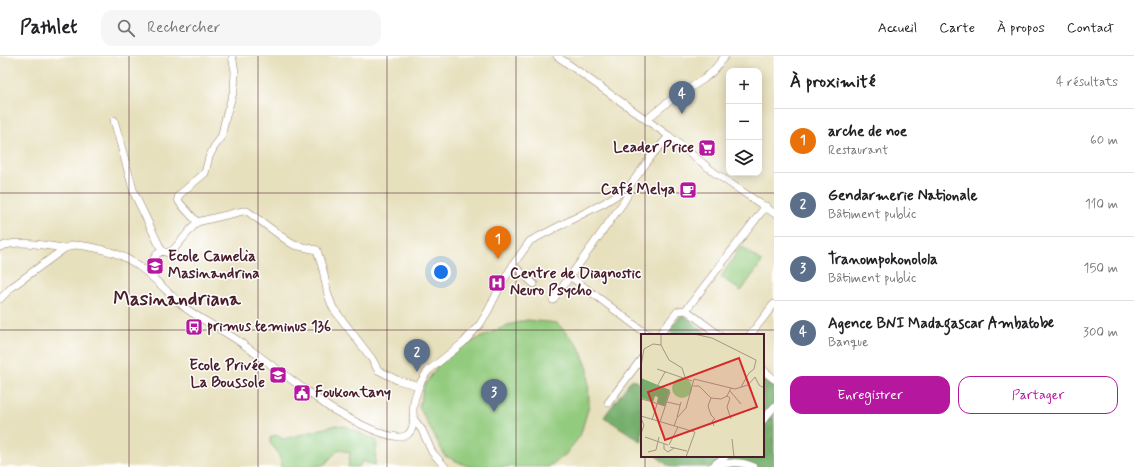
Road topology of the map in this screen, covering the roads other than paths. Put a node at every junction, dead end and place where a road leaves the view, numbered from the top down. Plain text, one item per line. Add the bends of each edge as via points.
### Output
1 (232, 56) edge
2 (557, 56) edge
3 (726, 56) edge
4 (114, 120) dead end
5 (646, 120) junction
6 (669, 136) junction
7 (628, 188) junction
8 (766, 206) junction
9 (774, 213) edge
10 (197, 222) junction
11 (0, 247) edge
12 (64, 248) junction
13 (162, 251) junction
14 (513, 264) junction
15 (146, 271) junction
16 (571, 277) junction
17 (534, 284) dead end
18 (0, 299) edge
19 (554, 300) dead end
20 (774, 304) edge
21 (686, 310) junction
22 (647, 334) edge
23 (660, 334) edge
24 (717, 334) edge
25 (751, 334) edge
26 (641, 359) edge
27 (764, 371) edge
28 (774, 379) edge
29 (419, 386) junction
30 (608, 403) dead end
31 (774, 407) edge
32 (413, 418) junction
33 (764, 419) edge
34 (725, 457) edge
35 (445, 467) edge
36 (711, 467) edge
37 (754, 467) edge

1 - 10 street via 235,71 234,90 221,138 214,147 205,173 178,198
2 - 5 street
3 - 5 street via 704,79
4 - 13 street via 134,193
5 - 6 street
6 - 7 street
6 - 8 street via 715,173
7 - 14 street via 530,241
7 - 16 street via 623,203
8 - 9 street
8 - 21 street
10 - 13 street via 174,249 168,253
10 - 29 street via 247,211 294,245 317,250 328,295 334,308 378,370 397,380
11 - 12 street via 21,242
12 - 15 street via 73,245 114,253 131,260
12 - 18 street
13 - 15 street via 157,254
14 - 17 street
14 - 29 street via 480,324 464,342 425,375
15 - 32 street via 196,316 227,333 317,399 345,416 396,437 410,432
16 - 19 street
16 - 22 street
20 - 25 street
21 - 23 street via 678,310
21 - 24 street
26 - 30 street
27 - 28 street
29 - 32 street
31 - 33 street
32 - 35 street via 422,430 432,452
34 - 36 street
36 - 37 street via 728,463 742,463

